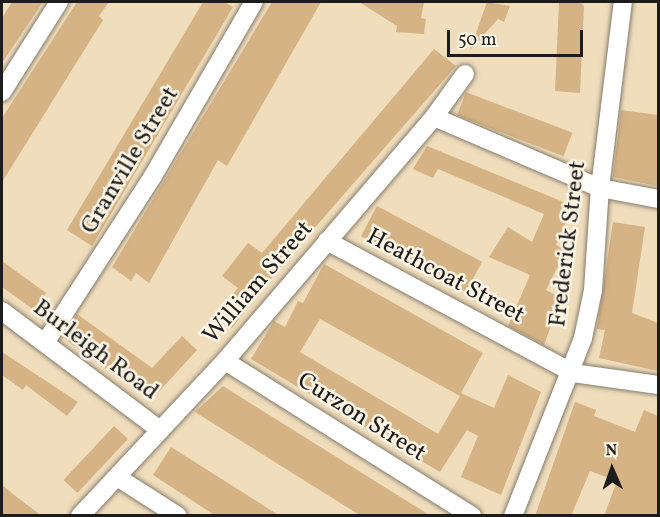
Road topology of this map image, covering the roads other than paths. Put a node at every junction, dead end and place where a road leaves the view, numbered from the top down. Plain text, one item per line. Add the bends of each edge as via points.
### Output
1 (59, 2) edge
2 (254, 2) edge
3 (623, 2) edge
4 (465, 74) dead end
5 (2, 92) edge
6 (434, 117) junction
7 (600, 188) junction
8 (658, 199) edge
9 (327, 241) junction
10 (2, 311) edge
11 (45, 343) junction
12 (225, 361) junction
13 (573, 373) junction
14 (658, 385) edge
15 (160, 430) junction
16 (117, 477) junction
17 (80, 516) edge
18 (178, 516) edge
19 (472, 516) edge
20 (513, 516) edge

1 - 5 street
2 - 11 street, Granville Street via 153,176
3 - 7 street, Frederick Street
4 - 6 street, William Street
6 - 7 street
6 - 9 street, William Street
7 - 8 street
7 - 13 street, Frederick Street via 592,290
9 - 12 street, William Street
9 - 13 street, Heathcoat Street
10 - 11 street, Burleigh Road
11 - 15 street, Burleigh Road
12 - 15 street, William Street
12 - 19 street, Curzon Street
13 - 14 street
13 - 20 street, Frederick Street
15 - 16 street, William Street
16 - 17 street, William Street
16 - 18 street

